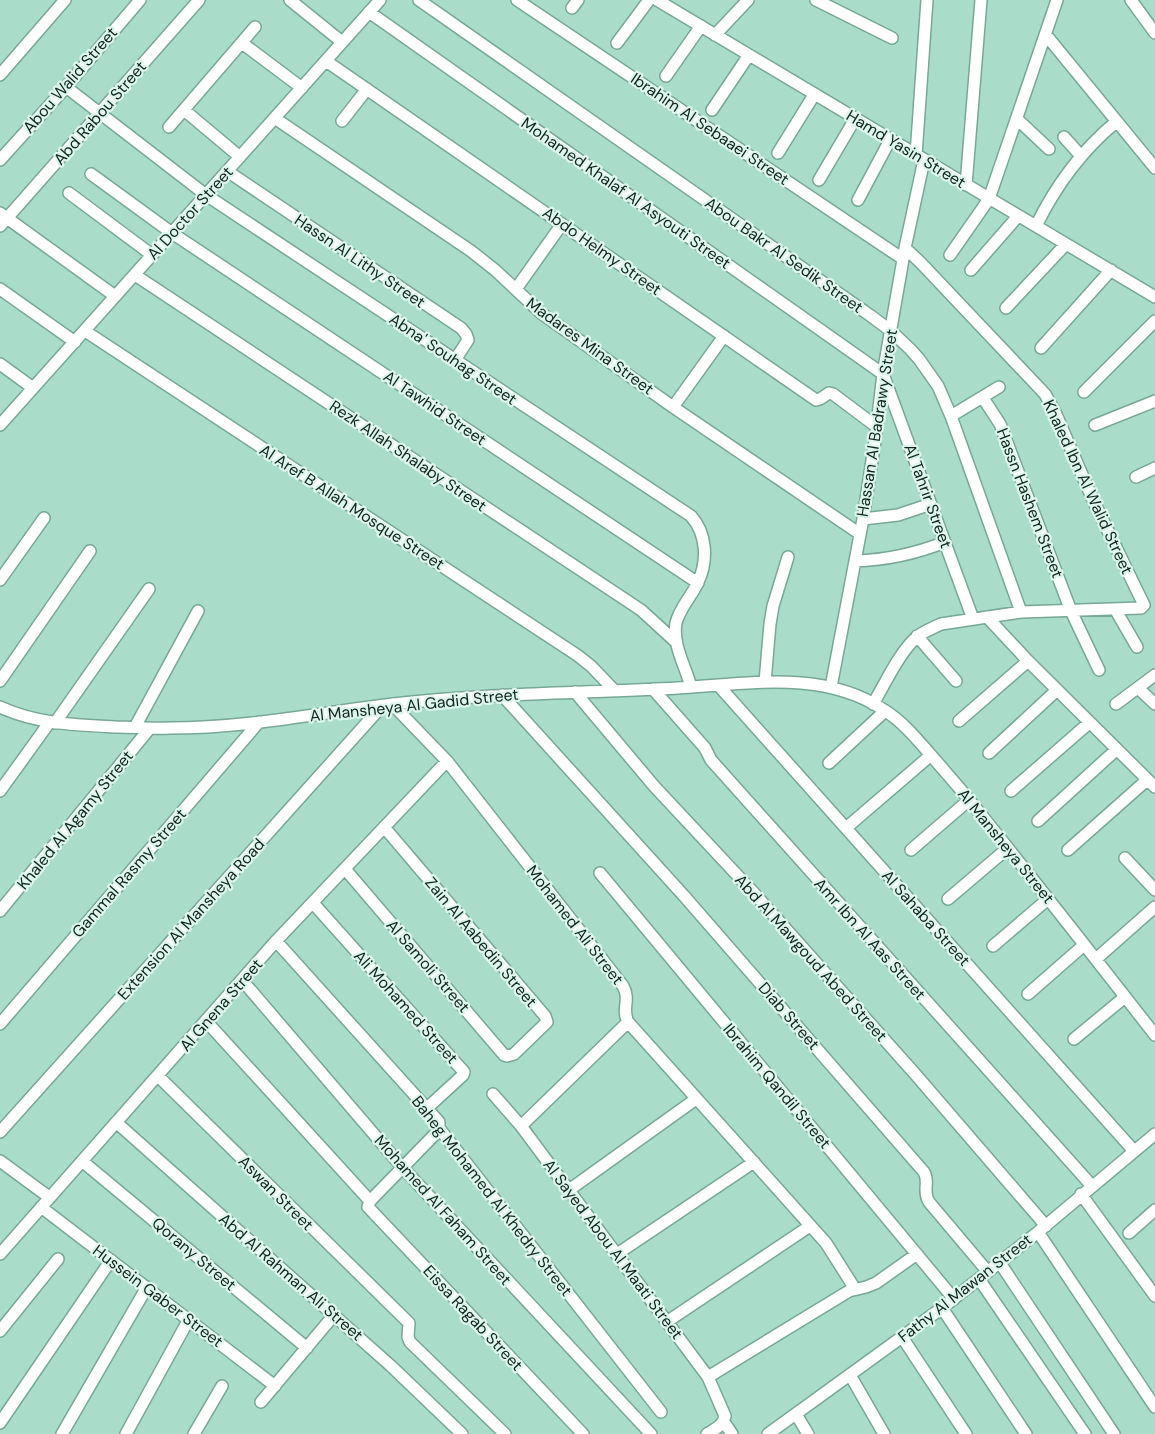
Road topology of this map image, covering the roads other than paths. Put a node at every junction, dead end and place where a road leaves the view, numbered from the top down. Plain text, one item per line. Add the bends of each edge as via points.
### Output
1 (65, 0) edge
2 (140, 0) edge
3 (199, 0) edge
4 (290, 0) edge
5 (380, 0) edge
6 (419, 0) edge
7 (517, 0) edge
8 (650, 0) edge
9 (657, 0) edge
10 (748, 0) edge
11 (816, 0) edge
12 (927, 0) edge
13 (980, 0) edge
14 (1131, 0) edge
15 (1055, 1) edge
16 (369, 12) junction
17 (702, 26) junction
18 (255, 27) dead end
19 (1155, 34) edge
20 (715, 35) junction
21 (1046, 35) junction
22 (892, 38) dead end
23 (342, 42) junction
24 (242, 43) junction
25 (617, 43) dead end
26 (749, 55) junction
27 (326, 61) junction
28 (0, 76) edge
29 (666, 76) dead end
30 (66, 87) junction
31 (302, 88) junction
32 (367, 89) junction
33 (814, 95) junction
34 (184, 110) junction
35 (712, 110) dead end
36 (100, 114) junction
37 (276, 119) junction
38 (1017, 119) junction
39 (855, 120) junction
40 (342, 121) dead end
41 (1116, 122) junction
42 (169, 127) dead end
43 (1064, 137) dead end
44 (890, 140) junction
45 (1049, 149) dead end
46 (778, 153) dead end
47 (1081, 156) junction
48 (240, 157) junction
49 (920, 158) junction
50 (0, 160) edge
51 (1155, 168) edge
52 (227, 171) junction
53 (91, 174) dead end
54 (819, 180) dead end
55 (966, 185) junction
56 (69, 193) dead end
57 (206, 194) junction
58 (989, 199) junction
59 (858, 200) dead end
60 (1018, 216) junction
61 (2, 219) edge
62 (562, 224) junction
63 (1036, 226) junction
64 (172, 233) junction
65 (1066, 244) junction
66 (904, 254) junction
67 (152, 255) junction
68 (950, 255) dead end
69 (971, 270) dead end
70 (1111, 270) junction
71 (135, 275) junction
72 (0, 289) edge
73 (516, 290) junction
74 (115, 296) junction
75 (1155, 297) edge
76 (1006, 308) dead end
77 (1155, 321) edge
78 (85, 331) junction
79 (891, 331) junction
80 (724, 336) junction
81 (74, 342) junction
82 (1041, 348) dead end
83 (455, 360) junction
84 (0, 364) edge
85 (883, 374) junction
86 (999, 387) dead end
87 (34, 388) junction
88 (1084, 392) dead end
89 (983, 398) junction
90 (1155, 401) edge
91 (673, 407) junction
92 (951, 416) junction
93 (1095, 425) dead end
94 (0, 426) edge
95 (877, 426) junction
96 (1155, 468) edge
97 (1136, 477) dead end
98 (931, 504) junction
99 (44, 518) dead end
100 (863, 519) junction
101 (860, 534) junction
102 (945, 542) junction
103 (90, 551) dead end
104 (788, 557) dead end
105 (855, 561) junction
106 (0, 580) edge
107 (698, 583) junction
108 (149, 589) dead end
109 (1115, 609) junction
110 (198, 611) dead end
111 (1071, 611) junction
112 (1021, 612) junction
113 (987, 617) junction
114 (973, 619) junction
115 (918, 636) junction
116 (676, 642) junction
117 (1137, 647) dead end
118 (1028, 661) junction
119 (1100, 670) dead end
120 (1155, 675) edge
121 (956, 680) dead end
122 (0, 681) edge
123 (765, 682) junction
124 (719, 686) junction
125 (691, 687) junction
126 (831, 687) junction
127 (1138, 688) junction
128 (653, 689) junction
129 (614, 690) junction
130 (1057, 690) junction
131 (575, 692) junction
132 (502, 695) junction
133 (873, 704) junction
134 (1116, 704) dead end
135 (1155, 704) edge
136 (387, 705) junction
137 (0, 708) edge
138 (885, 710) junction
139 (959, 721) dead end
140 (258, 722) junction
141 (52, 723) junction
142 (1089, 723) junction
143 (135, 728) junction
144 (150, 728) junction
145 (1116, 750) junction
146 (989, 753) dead end
147 (930, 755) junction
148 (447, 761) junction
149 (829, 763) dead end
150 (1151, 784) edge
151 (0, 790) edge
152 (1011, 791) dead end
153 (970, 800) junction
154 (1038, 821) dead end
155 (384, 827) junction
156 (846, 828) junction
157 (1008, 848) junction
158 (911, 850) dead end
159 (1068, 850) dead end
160 (1125, 858) dead end
161 (345, 868) junction
162 (600, 873) dead end
163 (1155, 890) edge
164 (948, 898) dead end
165 (1048, 899) junction
166 (313, 903) junction
167 (1155, 907) edge
168 (0, 911) edge
169 (276, 941) junction
170 (1084, 944) junction
171 (993, 946) dead end
172 (1096, 959) junction
173 (242, 980) junction
174 (1028, 994) dead end
175 (1125, 997) junction
176 (206, 1021) junction
177 (628, 1022) junction
178 (0, 1024) edge
179 (1155, 1035) edge
180 (1074, 1039) dead end
181 (514, 1054) joint
182 (158, 1076) junction
183 (493, 1094) dead end
184 (696, 1099) junction
185 (426, 1109) junction
186 (117, 1123) junction
187 (521, 1126) junction
188 (440, 1129) junction
189 (0, 1132) edge
190 (1155, 1134) edge
191 (1134, 1151) junction
192 (82, 1160) junction
193 (0, 1161) edge
194 (754, 1162) junction
195 (402, 1168) junction
196 (1092, 1186) junction
197 (569, 1190) junction
198 (1081, 1194) junction
199 (370, 1201) junction
200 (45, 1202) junction
201 (1155, 1210) edge
202 (810, 1226) junction
203 (1042, 1229) junction
204 (1129, 1233) dead end
205 (0, 1254) edge
206 (617, 1254) junction
207 (917, 1254) junction
208 (58, 1259) dead end
209 (111, 1260) junction
210 (1000, 1262) junction
211 (988, 1272) junction
212 (979, 1279) junction
213 (147, 1287) junction
214 (855, 1288) junction
215 (1155, 1296) edge
216 (954, 1299) junction
217 (942, 1308) junction
218 (334, 1315) junction
219 (189, 1320) junction
220 (668, 1321) junction
221 (0, 1331) edge
222 (902, 1337) junction
223 (307, 1348) junction
224 (850, 1375) junction
225 (708, 1377) junction
226 (222, 1386) dead end
227 (275, 1386) junction
228 (261, 1402) dead end
229 (1155, 1407) edge
230 (661, 1412) dead end
231 (796, 1414) junction
232 (724, 1416) junction
233 (0, 1423) edge
234 (62, 1434) edge
235 (126, 1434) edge
236 (194, 1434) edge
237 (462, 1434) edge
238 (505, 1434) edge
239 (584, 1434) edge
240 (651, 1434) edge
241 (707, 1434) edge
242 (732, 1434) edge
243 (768, 1434) edge
244 (808, 1434) edge
245 (884, 1434) edge
246 (966, 1434) edge
247 (1026, 1434) edge
248 (1085, 1434) edge
249 (1114, 1434) edge

1 - 28 street
2 - 30 street, Abou Walid Street
3 - 36 street, Abd Rabou Street
4 - 23 street
5 - 16 street, Al Doctor Street
6 - 79 street, Abou Bakr Al Sedik Street
7 - 66 street, Ibrahim Al Sebaaei Street
8 - 25 street
9 - 17 street, Hamd Yasin Street
10 - 20 street
11 - 22 street
12 - 49 street, Hassan Al Badrawy Street
13 - 55 street
14 - 19 street
15 - 21 street
16 - 23 street, Al Doctor Street
16 - 85 street, Mohamed Khalaf Al Asyouti Street
17 - 20 street, Hamd Yasin Street
17 - 29 street
18 - 24 street
20 - 26 street, Hamd Yasin Street
21 - 38 street
21 - 41 street
23 - 27 street, Al Doctor Street
24 - 31 street
24 - 34 street
26 - 33 street, Hamd Yasin Street
26 - 35 street
27 - 31 street, Al Doctor Street
27 - 32 street, Abdo Helmy Street
30 - 36 street, Abna' Souhag Street
30 - 50 street, Abou Walid Street
31 - 37 street, Al Doctor Street
32 - 40 street
32 - 62 street, Abdo Helmy Street
33 - 39 street, Hamd Yasin Street
33 - 46 street
34 - 42 street
34 - 48 street
36 - 57 street, Abna' Souhag Street
36 - 61 street, Abd Rabou Street
37 - 48 street, Al Doctor Street
37 - 73 street, Madares Mina Street via 472,251
38 - 45 street
38 - 58 street
39 - 44 street, Hamd Yasin Street
39 - 54 street
41 - 47 street
41 - 51 street
43 - 47 street
44 - 49 street, Hamd Yasin Street
44 - 59 street
47 - 63 street via 1056,189
48 - 52 street, Al Doctor Street
49 - 55 street, Hamd Yasin Street
49 - 66 street, Hassan Al Badrawy Street
52 - 57 street, Al Doctor Street
52 - 83 street, Hassn Al Lithy Street via 461,328 468,340
53 - 64 street, Al Tawhid Street
55 - 58 street, Hamd Yasin Street
56 - 67 street
57 - 64 street, Al Doctor Street
57 - 83 street, Abna' Souhag Street
58 - 60 street, Hamd Yasin Street
58 - 68 street
60 - 63 street, Hamd Yasin Street
60 - 69 street
61 - 74 street
62 - 73 street
62 - 80 street, Abdo Helmy Street
63 - 65 street, Hamd Yasin Street
64 - 67 street, Al Doctor Street
64 - 107 street, Al Tawhid Street
65 - 70 street, Hamd Yasin Street
65 - 76 street
66 - 79 street, Hassan Al Badrawy Street
66 - 109 street, Khaled Ibn Al Walid Street via 927,269 1045,394 1144,605 1141,608
67 - 71 street, Al Doctor Street
70 - 75 street, Hamd Yasin Street
70 - 82 street
71 - 74 street, Al Doctor Street
71 - 116 street, Rezk Allah Shalaby Street via 641,610
72 - 81 street
73 - 91 street, Madares Mina Street via 541,313
74 - 78 street, Al Doctor Street
77 - 88 street
78 - 81 street, Al Doctor Street
78 - 129 street, Al Aref B Allah Mosque Street via 577,655
79 - 85 street, Hassan Al Badrawy Street
79 - 92 street, Abou Bakr Al Sedik Street via 930,374
80 - 91 street
80 - 95 street, Abdo Helmy Street via 816,400 833,394
81 - 87 street, Al Doctor Street
83 - 107 street, Abna' Souhag Street via 691,516 699,525 704,546
84 - 87 street
85 - 95 street, Hassan Al Badrawy Street
85 - 98 street, Al Tahrir Street
86 - 89 street
87 - 94 street, Al Doctor Street
89 - 92 street
89 - 111 street, Hassn Hashem Street via 1000,424
90 - 93 street
91 - 101 street, Madares Mina Street
92 - 112 street, Abou Bakr Al Sedik Street
95 - 100 street, Hassan Al Badrawy Street
96 - 97 street
98 - 100 street via 898,514
98 - 102 street, Al Tahrir Street
99 - 106 street
100 - 101 street, Hassan Al Badrawy Street
101 - 105 street, Hassan Al Badrawy Street
102 - 105 street via 910,554
102 - 114 street, Al Tahrir Street
103 - 122 street
104 - 123 street via 773,606
105 - 126 street, Hassan Al Badrawy Street
107 - 116 street via 676,624
108 - 141 street
109 - 111 street
109 - 117 street
110 - 143 street
111 - 112 street
111 - 119 street, Hassn Hashem Street
112 - 113 street
113 - 114 street
113 - 118 street
114 - 115 street via 941,624
115 - 121 street
115 - 133 street via 908,646
116 - 125 street
118 - 130 street
118 - 139 street
120 - 127 street
123 - 124 street, Al Mansheya Al Gadid Street
123 - 126 street, Al Mansheya Al Gadid Street
124 - 125 street, Al Mansheya Al Gadid Street
124 - 156 street, Al Sahaba Street
125 - 128 street, Al Mansheya Al Gadid Street
126 - 133 street, Al Mansheya Street
127 - 134 street
127 - 135 street
128 - 129 street, Al Mansheya Al Gadid Street
128 - 196 street, Amr Ibn Al Aas Street via 705,748 717,768
129 - 131 street, Al Mansheya Al Gadid Street
130 - 142 street
130 - 146 street
131 - 132 street, Al Mansheya Al Gadid Street
131 - 203 street, Abd Al Mawgoud Abed Street via 654,786 916,1075
132 - 136 street, Al Mansheya Al Gadid Street
132 - 211 street, Diab Street via 685,897 924,1172 929,1202
133 - 138 street, Al Mansheya Street
136 - 140 street, Al Mansheya Al Gadid Street
136 - 148 street, Mohamed Ali Street
136 - 189 street, Extension Al Mansheya Road
137 - 141 street, Al Mansheya Al Gadid Street
138 - 147 street, Al Mansheya Street via 911,732
138 - 149 street
140 - 144 street, Al Mansheya Al Gadid Street
140 - 178 street, Gammal Rasmy Street
141 - 143 street, Al Mansheya Al Gadid Street
141 - 151 street
142 - 145 street
142 - 152 street
143 - 144 street, Al Mansheya Al Gadid Street
144 - 168 street, Khaled Al Agamy Street
145 - 150 street
145 - 154 street
147 - 153 street, Al Mansheya Street
147 - 156 street
148 - 155 street, Al Gnena Street
148 - 177 street, Mohamed Ali Street via 623,986 628,998 625,1018
150 - 159 street
153 - 157 street, Al Mansheya Street
153 - 158 street
155 - 161 street, Al Gnena Street
155 - 181 street, Zain Al Aabedin Street via 547,1019
156 - 191 street, Al Sahaba Street
157 - 164 street
157 - 165 street, Al Mansheya Street
160 - 163 street
161 - 166 street, Al Gnena Street
161 - 181 street, Al Samoli Street via 502,1052 507,1056
162 - 207 street, Ibrahim Qandil Street
165 - 170 street, Al Mansheya Street
165 - 171 street
166 - 169 street, Al Gnena Street
166 - 185 street, Ali Mohamed Street via 464,1072
167 - 172 street
169 - 173 street, Al Gnena Street
169 - 185 street, Baheg Mohamed Al Khedry Street
170 - 172 street, Al Mansheya Street
170 - 174 street
172 - 175 street, Al Mansheya Street
173 - 176 street, Al Gnena Street
173 - 195 street, Mohamed Al Faham Street
175 - 179 street, Al Mansheya Street
175 - 180 street
176 - 182 street, Al Gnena Street
176 - 199 street
177 - 184 street
177 - 187 street
182 - 186 street, Al Gnena Street
182 - 238 street, Aswan Street via 409,1323 410,1342
183 - 187 street, Al Sayed Abou Al Maati Street
184 - 194 street
184 - 197 street
185 - 188 street, Baheg Mohamed Al Khedry Street via 439,1123
186 - 192 street, Al Gnena Street
186 - 218 street, Abd Al Rahman Ali Street
187 - 197 street, Al Sayed Abou Al Maati Street
188 - 195 street
188 - 230 street, Baheg Mohamed Al Khedry Street
190 - 191 street, Fathy Al Mawan Street
191 - 196 street, Fathy Al Mawan Street
192 - 200 street, Al Gnena Street
192 - 223 street, Qorany Street
193 - 200 street, Hussein Gaber Street
194 - 202 street
194 - 206 street
195 - 199 street
195 - 240 street, Mohamed Al Faham Street
196 - 198 street, Fathy Al Mawan Street
197 - 206 street, Al Sayed Abou Al Maati Street
198 - 203 street, Fathy Al Mawan Street
198 - 215 street
199 - 239 street, Eissa Ragab Street via 369,1209
200 - 205 street, Al Gnena Street
200 - 209 street, Hussein Gaber Street
201 - 204 street
202 - 214 street via 826,1243
202 - 220 street
203 - 210 street, Fathy Al Mawan Street
203 - 229 street, Abd Al Mawgoud Abed Street
206 - 220 street, Al Sayed Abou Al Maati Street
207 - 214 street via 876,1283
207 - 216 street, Ibrahim Qandil Street
208 - 221 street
209 - 213 street, Hussein Gaber Street
209 - 233 street
210 - 211 street, Fathy Al Mawan Street
210 - 249 street
211 - 212 street, Fathy Al Mawan Street
212 - 216 street, Fathy Al Mawan Street
212 - 248 street
213 - 219 street, Hussein Gaber Street
213 - 234 street
214 - 225 street
216 - 217 street, Fathy Al Mawan Street
217 - 222 street, Fathy Al Mawan Street
217 - 247 street
218 - 223 street
218 - 237 street, Abd Al Rahman Ali Street
219 - 227 street, Hussein Gaber Street
219 - 235 street
220 - 225 street, Al Sayed Abou Al Maati Street
222 - 224 street, Fathy Al Mawan Street
222 - 246 street
223 - 227 street
224 - 231 street, Fathy Al Mawan Street
224 - 245 street
225 - 232 street, Al Sayed Abou Al Maati Street
226 - 236 street
227 - 228 street
231 - 243 street, Fathy Al Mawan Street
231 - 244 street
232 - 241 street
232 - 242 street, Al Sayed Abou Al Maati Street

